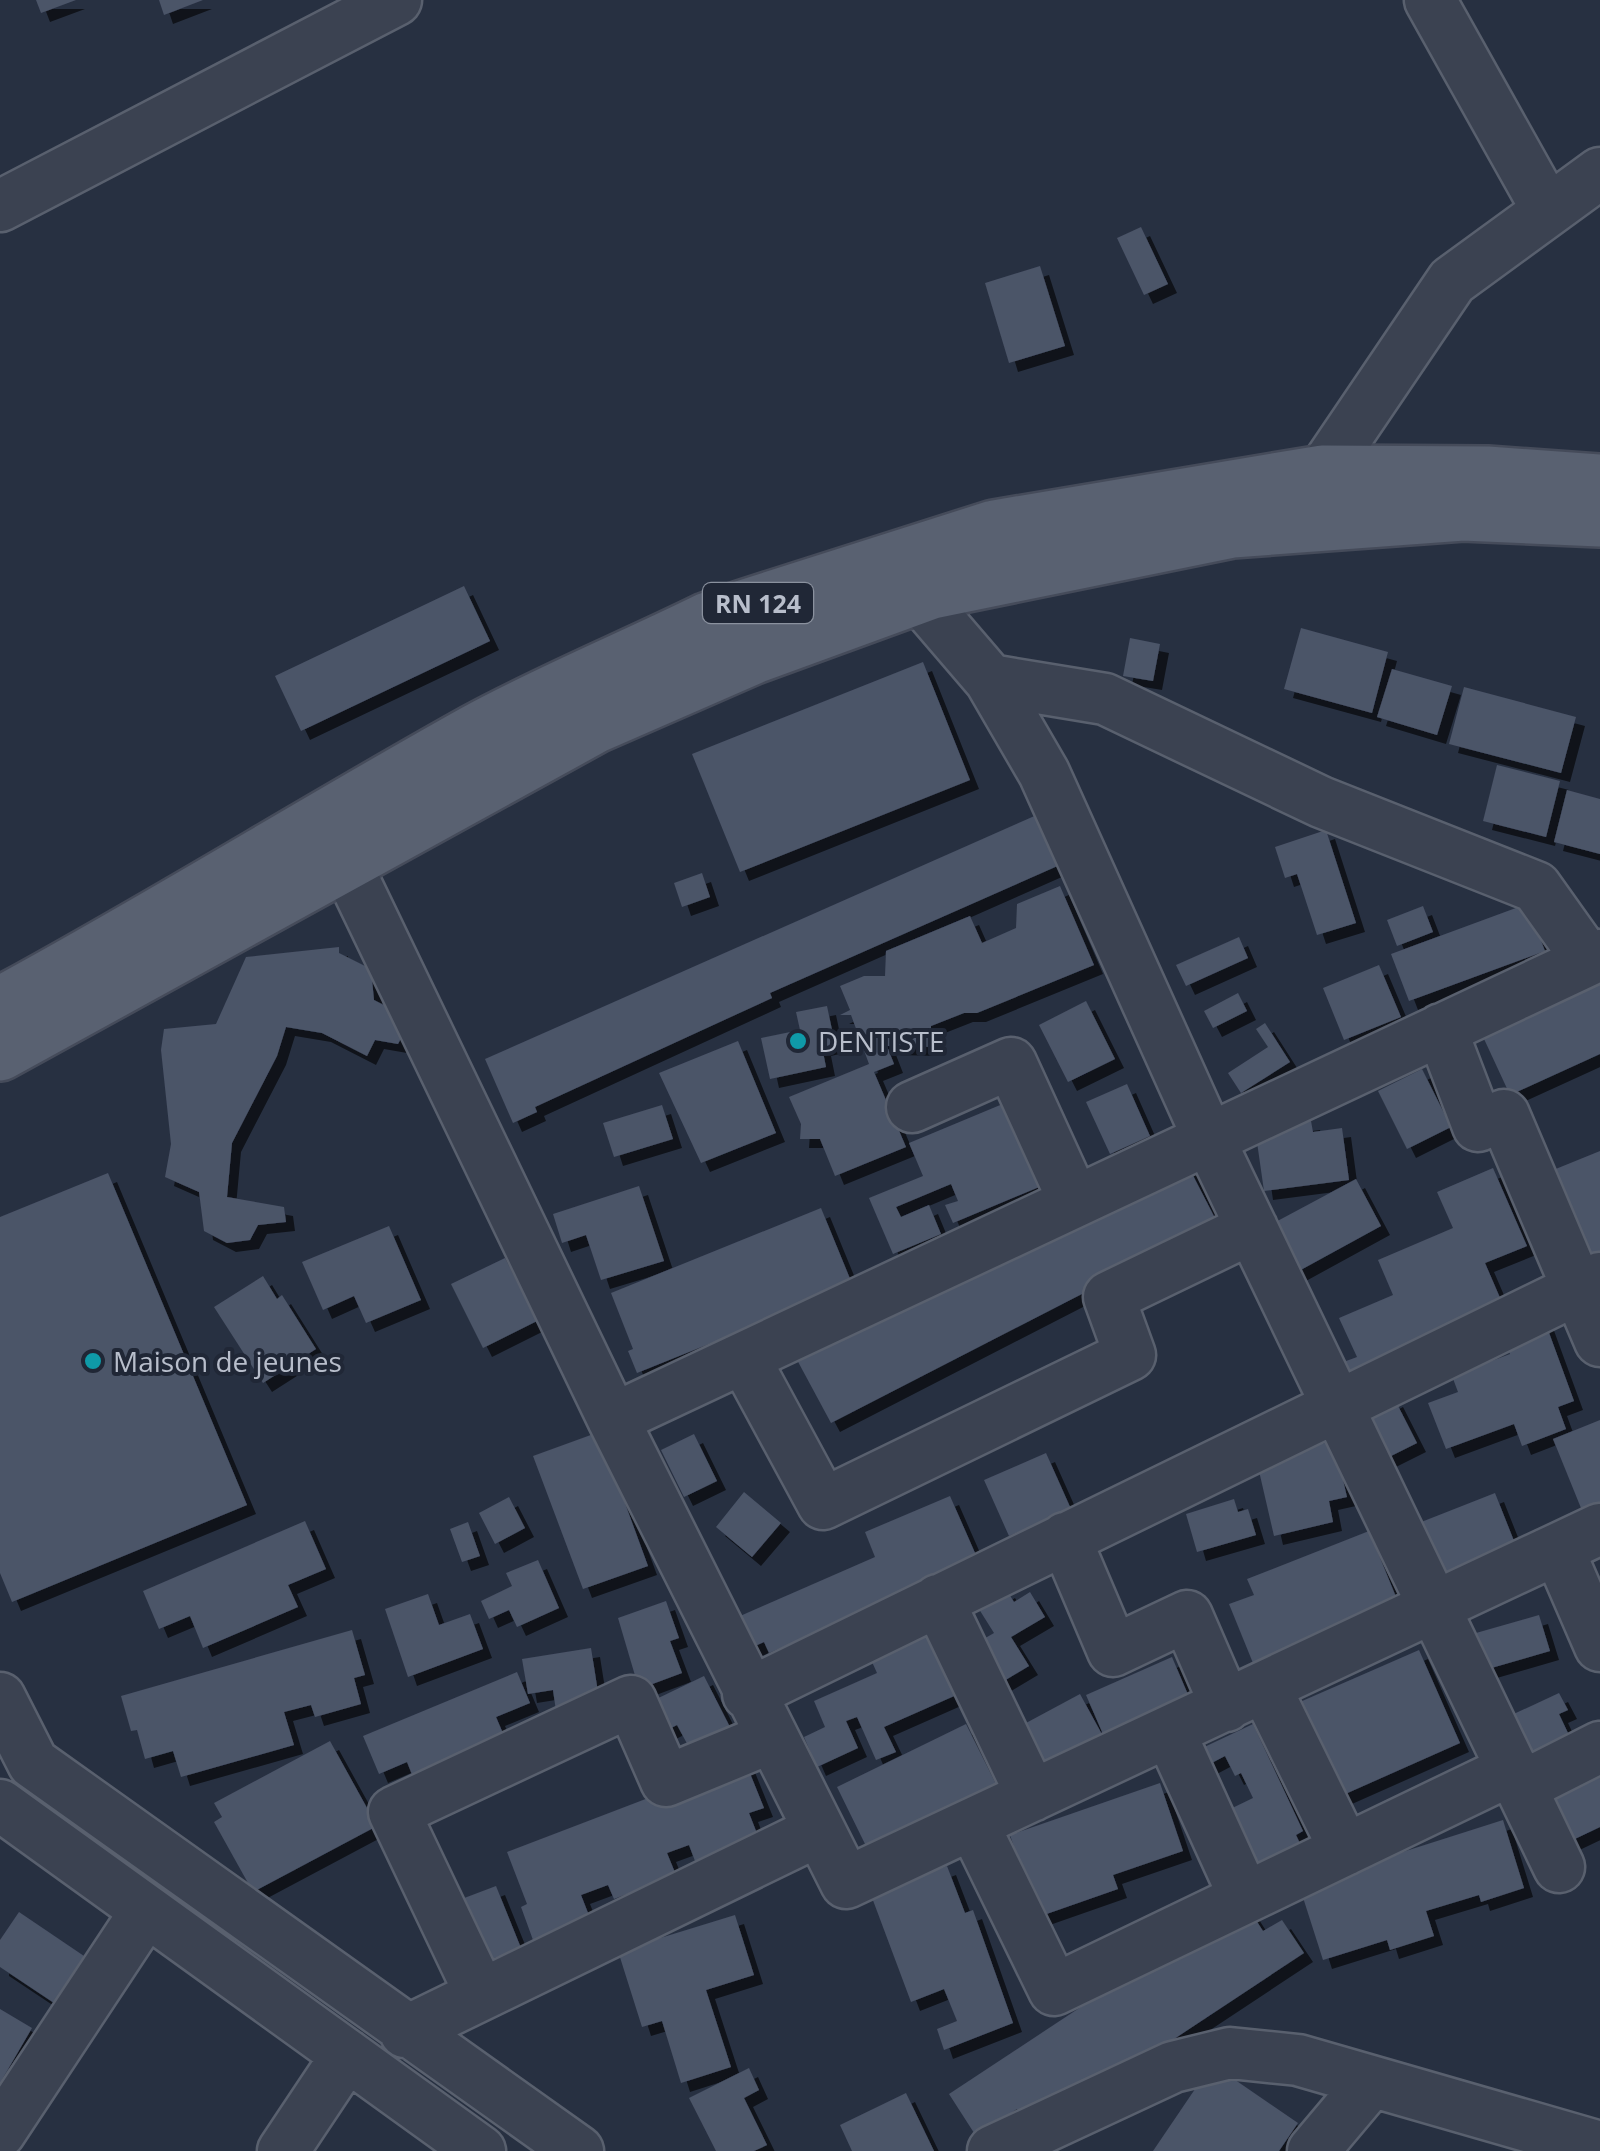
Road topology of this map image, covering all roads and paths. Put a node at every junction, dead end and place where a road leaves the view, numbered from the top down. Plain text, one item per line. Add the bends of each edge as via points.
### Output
1 (396, 0) edge
2 (1430, 0) edge
3 (1600, 173) edge
4 (0, 206) edge
5 (1548, 211) junction
6 (1322, 473) junction
7 (1600, 482) edge
8 (1228, 510) junction
9 (1600, 519) edge
10 (918, 596) junction
11 (990, 680) junction
12 (345, 862) junction
13 (1594, 958) edge
14 (0, 1005) edge
15 (1441, 1029) junction
16 (0, 1053) edge
17 (912, 1108) dead end
18 (1208, 1137) junction
19 (1074, 1201) junction
20 (1252, 1228) junction
21 (1588, 1283) edge
22 (1600, 1341) edge
23 (744, 1358) junction
24 (1336, 1404) junction
25 (613, 1419) junction
26 (1065, 1538) junction
27 (1579, 1539) edge
28 (938, 1600) junction
29 (1435, 1609) junction
30 (1600, 1646) edge
31 (748, 1694) junction
32 (1246, 1697) junction
33 (0, 1698) edge
34 (1170, 1732) junction
35 (770, 1738) junction
36 (1600, 1747) edge
37 (1517, 1778) junction
38 (1032, 1796) junction
39 (0, 1806) edge
40 (973, 1824) junction
41 (816, 1832) junction
42 (1345, 1850) junction
43 (1560, 1867) dead end
44 (1246, 1898) junction
45 (146, 1910) junction
46 (481, 1995) junction
47 (406, 2032) junction
48 (347, 2055) junction
49 (1371, 2082) junction
50 (0, 2134) edge
51 (1482, 2134) edge
52 (1600, 2147) edge
53 (22, 2151) edge
54 (283, 2151) edge
55 (480, 2151) edge
56 (578, 2151) edge
57 (994, 2151) edge
58 (1313, 2151) edge

1 - 4 street
2 - 5 street
3 - 5 street
5 - 6 street via 1452,282
6 - 7 main road, RN 124
6 - 8 main road, RN 124
8 - 9 main road, RN 124
8 - 10 main road, RN 124
8 - 14 main road, RN 124 via 994,528 708,620 479,730
10 - 11 street
10 - 12 main road, RN 124 via 596,724
11 - 13 street via 1105,698 1321,802 1536,887
11 - 18 street via 1044,773
12 - 16 main road, RN 124
12 - 25 street
13 - 15 street
15 - 18 street
15 - 21 street via 1478,1126 1504,1115
17 - 19 street via 1011,1064
18 - 19 street
18 - 20 street
19 - 23 street
20 - 23 street via 1109,1298 1130,1355 823,1504
20 - 24 street
21 - 22 street
21 - 24 street
23 - 25 street
24 - 26 street
24 - 29 street
25 - 31 street
26 - 28 street
26 - 32 street via 1113,1651 1187,1616
27 - 29 street
27 - 30 street
28 - 31 street
28 - 38 street
29 - 32 street
29 - 37 street
31 - 35 street
32 - 34 street
32 - 42 street
33 - 47 street via 33,1763
34 - 38 street
34 - 44 street
35 - 41 street
35 - 46 street via 666,1781 631,1700 394,1812
36 - 37 street
37 - 42 street
37 - 43 street
38 - 40 street
39 - 45 street
40 - 41 street via 846,1883
40 - 44 street via 1054,1990
41 - 46 street
42 - 44 street
45 - 48 street
45 - 50 street
46 - 47 street
47 - 56 street
48 - 54 street
48 - 55 street
49 - 51 street
49 - 57 street via 1298,2060 1230,2053 1173,2067
49 - 58 street
50 - 53 street
51 - 52 street

